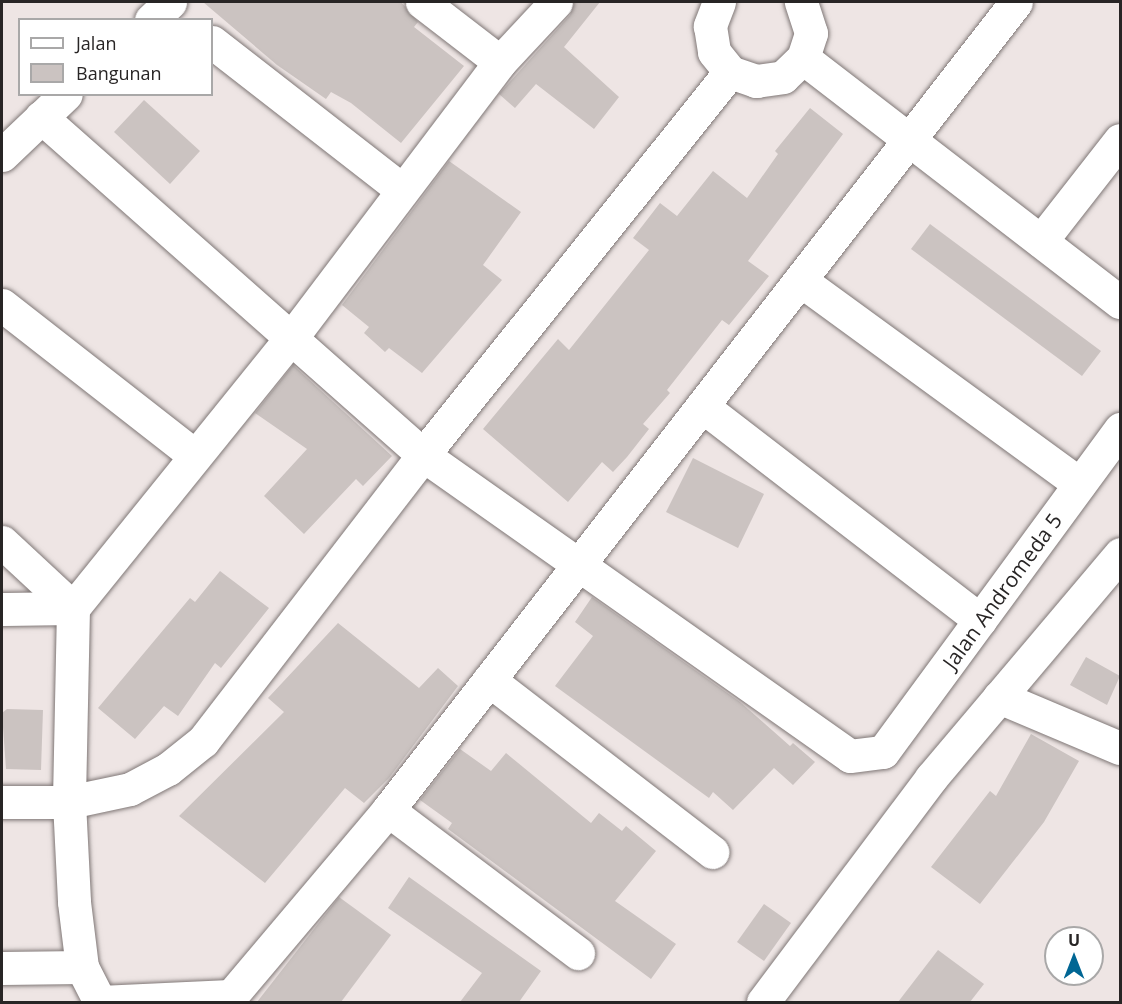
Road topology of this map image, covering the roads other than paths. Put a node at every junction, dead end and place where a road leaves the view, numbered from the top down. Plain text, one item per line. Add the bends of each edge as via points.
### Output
1 (422, 2) edge
2 (556, 2) edge
3 (719, 2) edge
4 (801, 2) edge
5 (1016, 2) edge
6 (213, 43) edge
7 (803, 58) junction
8 (500, 62) junction
9 (730, 72) junction
10 (64, 96) edge
11 (41, 117) junction
12 (909, 140) junction
13 (1120, 140) edge
14 (2, 155) edge
15 (400, 189) junction
16 (1041, 241) junction
17 (800, 280) junction
18 (1120, 302) edge
19 (2, 305) edge
20 (292, 337) junction
21 (702, 406) junction
22 (1120, 429) edge
23 (193, 454) junction
24 (423, 455) junction
25 (1080, 484) junction
26 (2, 542) edge
27 (1120, 554) edge
28 (579, 563) junction
29 (73, 608) junction
30 (2, 609) edge
31 (980, 620) junction
32 (489, 680) junction
33 (999, 697) junction
34 (1120, 748) edge
35 (2, 802) edge
36 (69, 802) junction
37 (388, 810) junction
38 (712, 852) dead end
39 (578, 953) dead end
40 (82, 967) junction
41 (2, 968) edge
42 (228, 999) edge
43 (100, 1002) edge
44 (763, 1002) edge

1 - 8 street
2 - 8 street
3 - 9 street via 713,13 710,39 714,52
4 - 7 street via 811,33
5 - 12 street
6 - 15 street
7 - 9 street via 789,73 770,81 756,81
7 - 12 street
8 - 15 street
9 - 24 street
10 - 11 street
11 - 14 street
11 - 20 street
12 - 16 street
12 - 17 street
13 - 16 street
15 - 20 street
16 - 18 street
17 - 21 street
17 - 25 street
19 - 23 street
20 - 23 street
20 - 24 street
21 - 28 street
21 - 31 street
22 - 25 street, Jalan Andromeda 5
23 - 29 street
24 - 28 street
24 - 36 street via 203,741 168,769 130,789
25 - 31 street, Jalan Andromeda 5
26 - 29 street
27 - 33 street
28 - 31 street, Jalan Andromeda 5 via 850,756 883,752
28 - 32 street
29 - 30 street
29 - 36 street
32 - 37 street
32 - 38 street
33 - 34 street
33 - 44 street via 931,778
35 - 36 street
36 - 40 street
37 - 39 street
37 - 42 street
40 - 41 street
40 - 43 street
42 - 43 street

